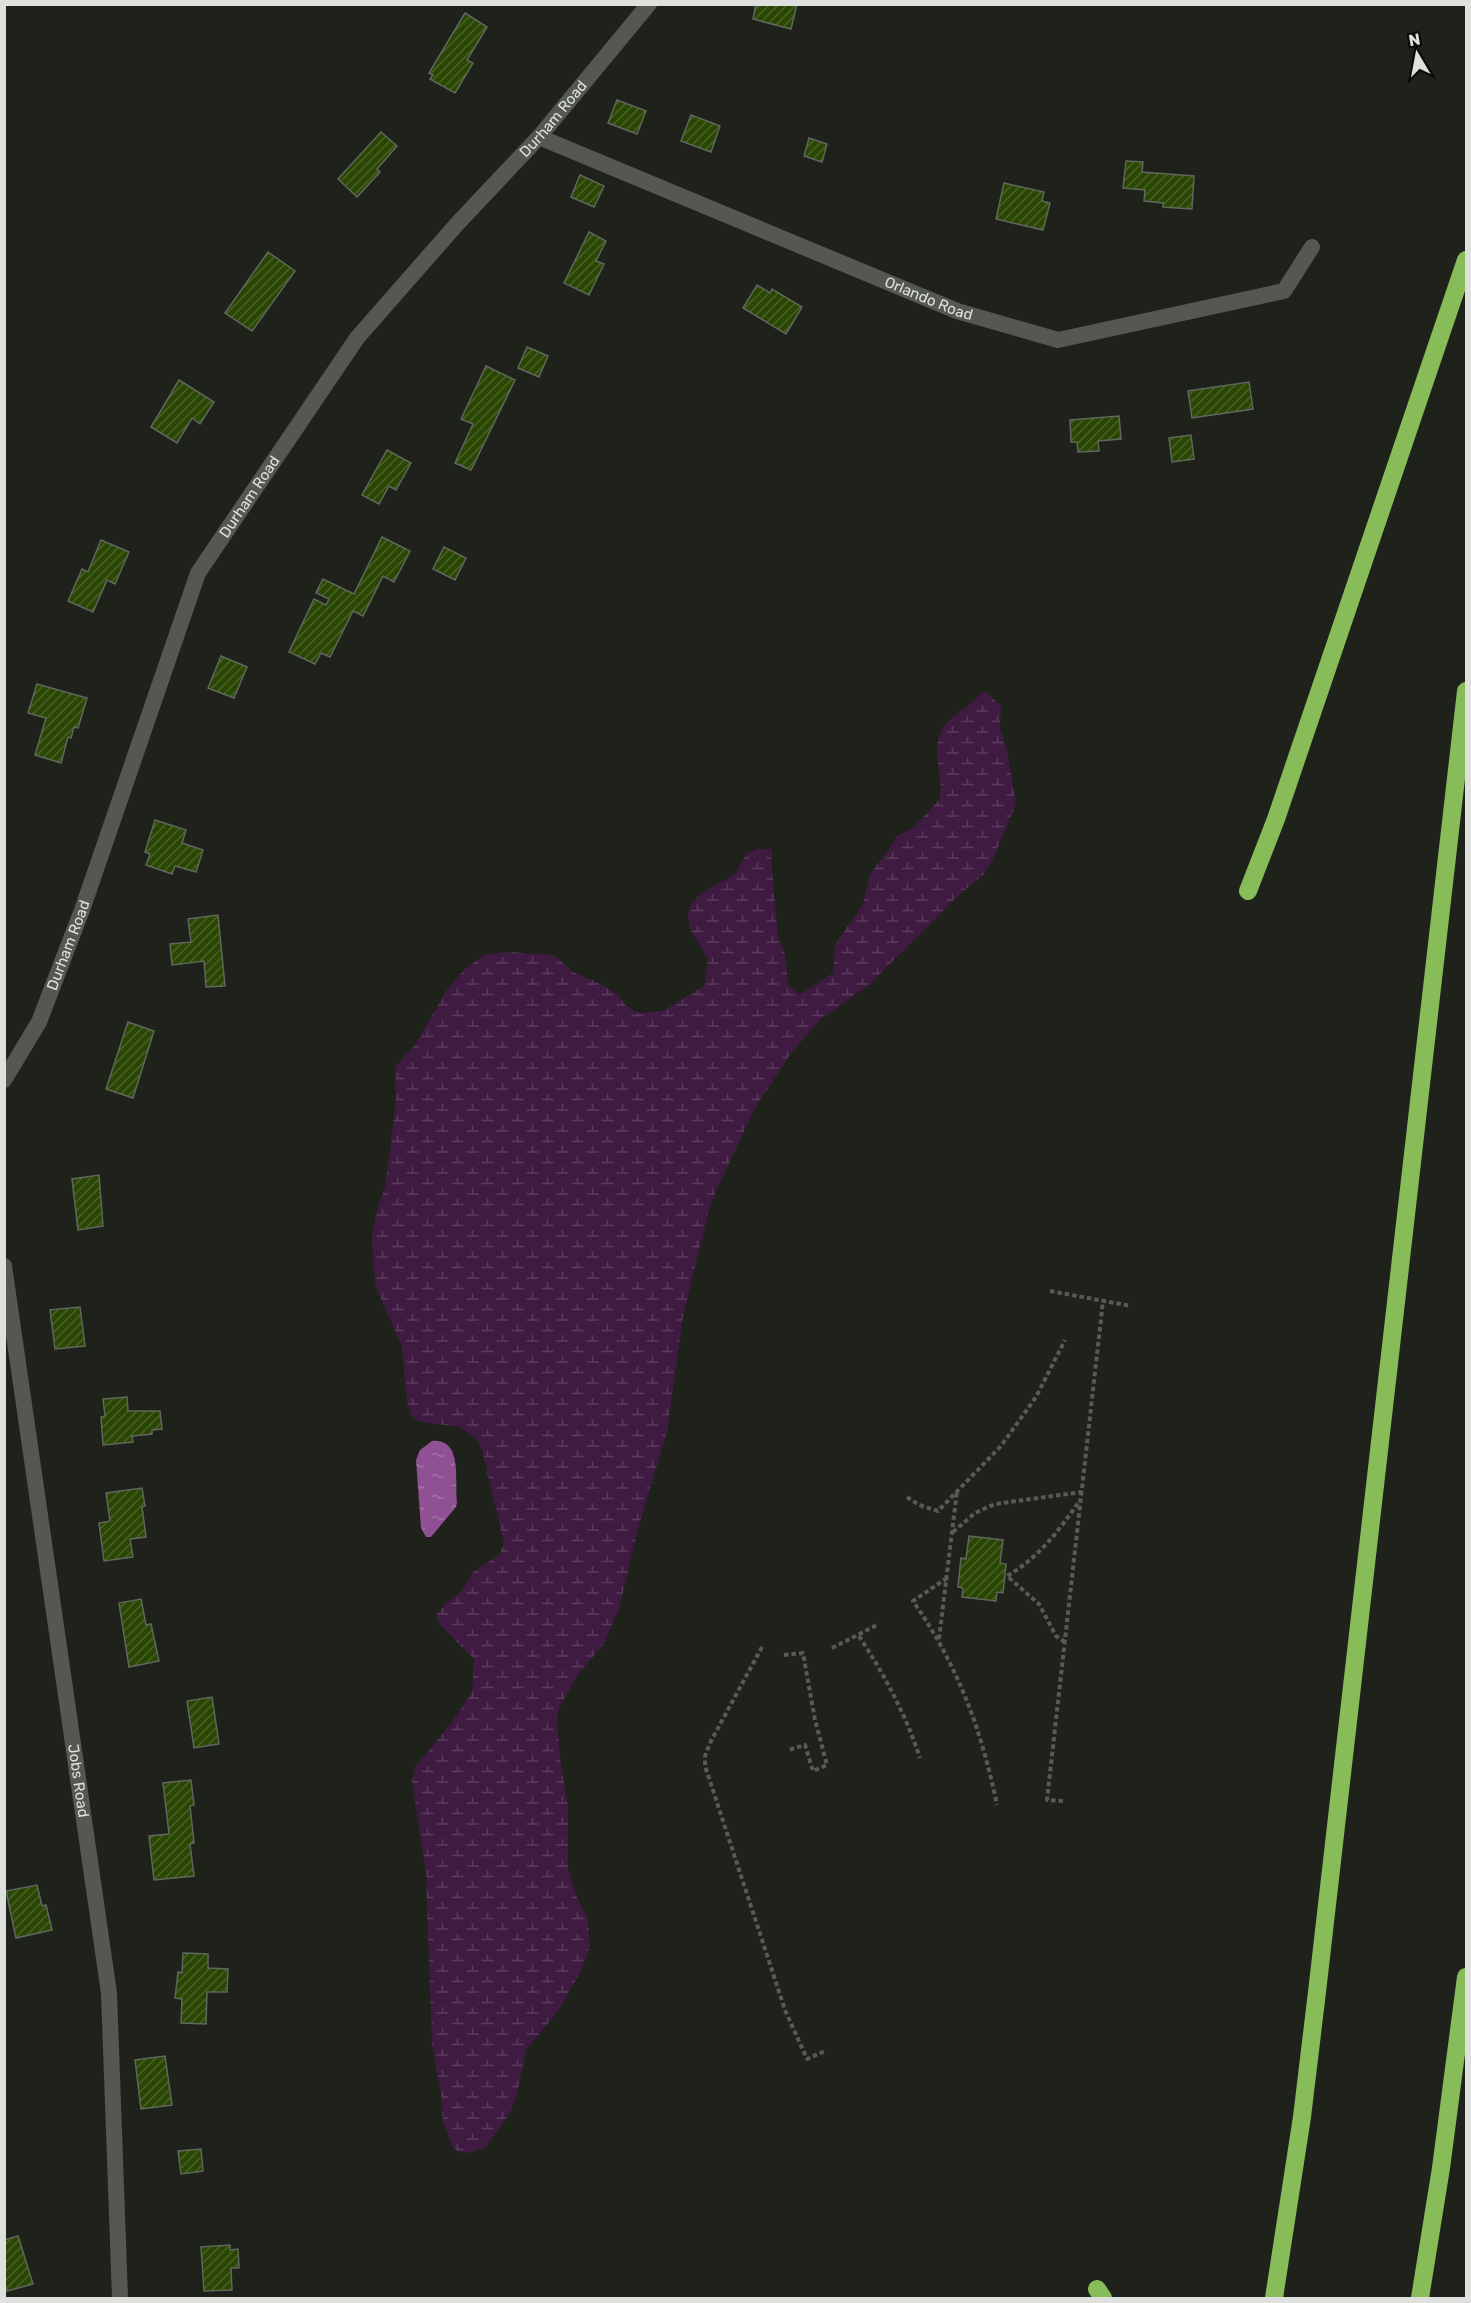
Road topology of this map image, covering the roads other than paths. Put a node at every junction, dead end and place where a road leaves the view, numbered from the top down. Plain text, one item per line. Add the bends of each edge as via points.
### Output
1 (650, 4) edge
2 (539, 137) junction
3 (1312, 247) dead end
4 (1467, 260) edge
5 (1467, 691) edge
6 (1248, 891) dead end
7 (4, 1080) edge
8 (4, 1266) edge
9 (1467, 1977) edge
10 (120, 2298) edge
11 (1274, 2298) edge
12 (1420, 2298) edge

1 - 2 street, Durham Road
2 - 3 street, Orlando Road via 957,311 1058,340 1284,291
2 - 7 street, Durham Road via 357,338 198,573 82,910 39,1022
4 - 6 highway via 1280,808
5 - 11 highway via 1315,2015
8 - 10 street, Jobs Road via 109,1993
9 - 12 highway

